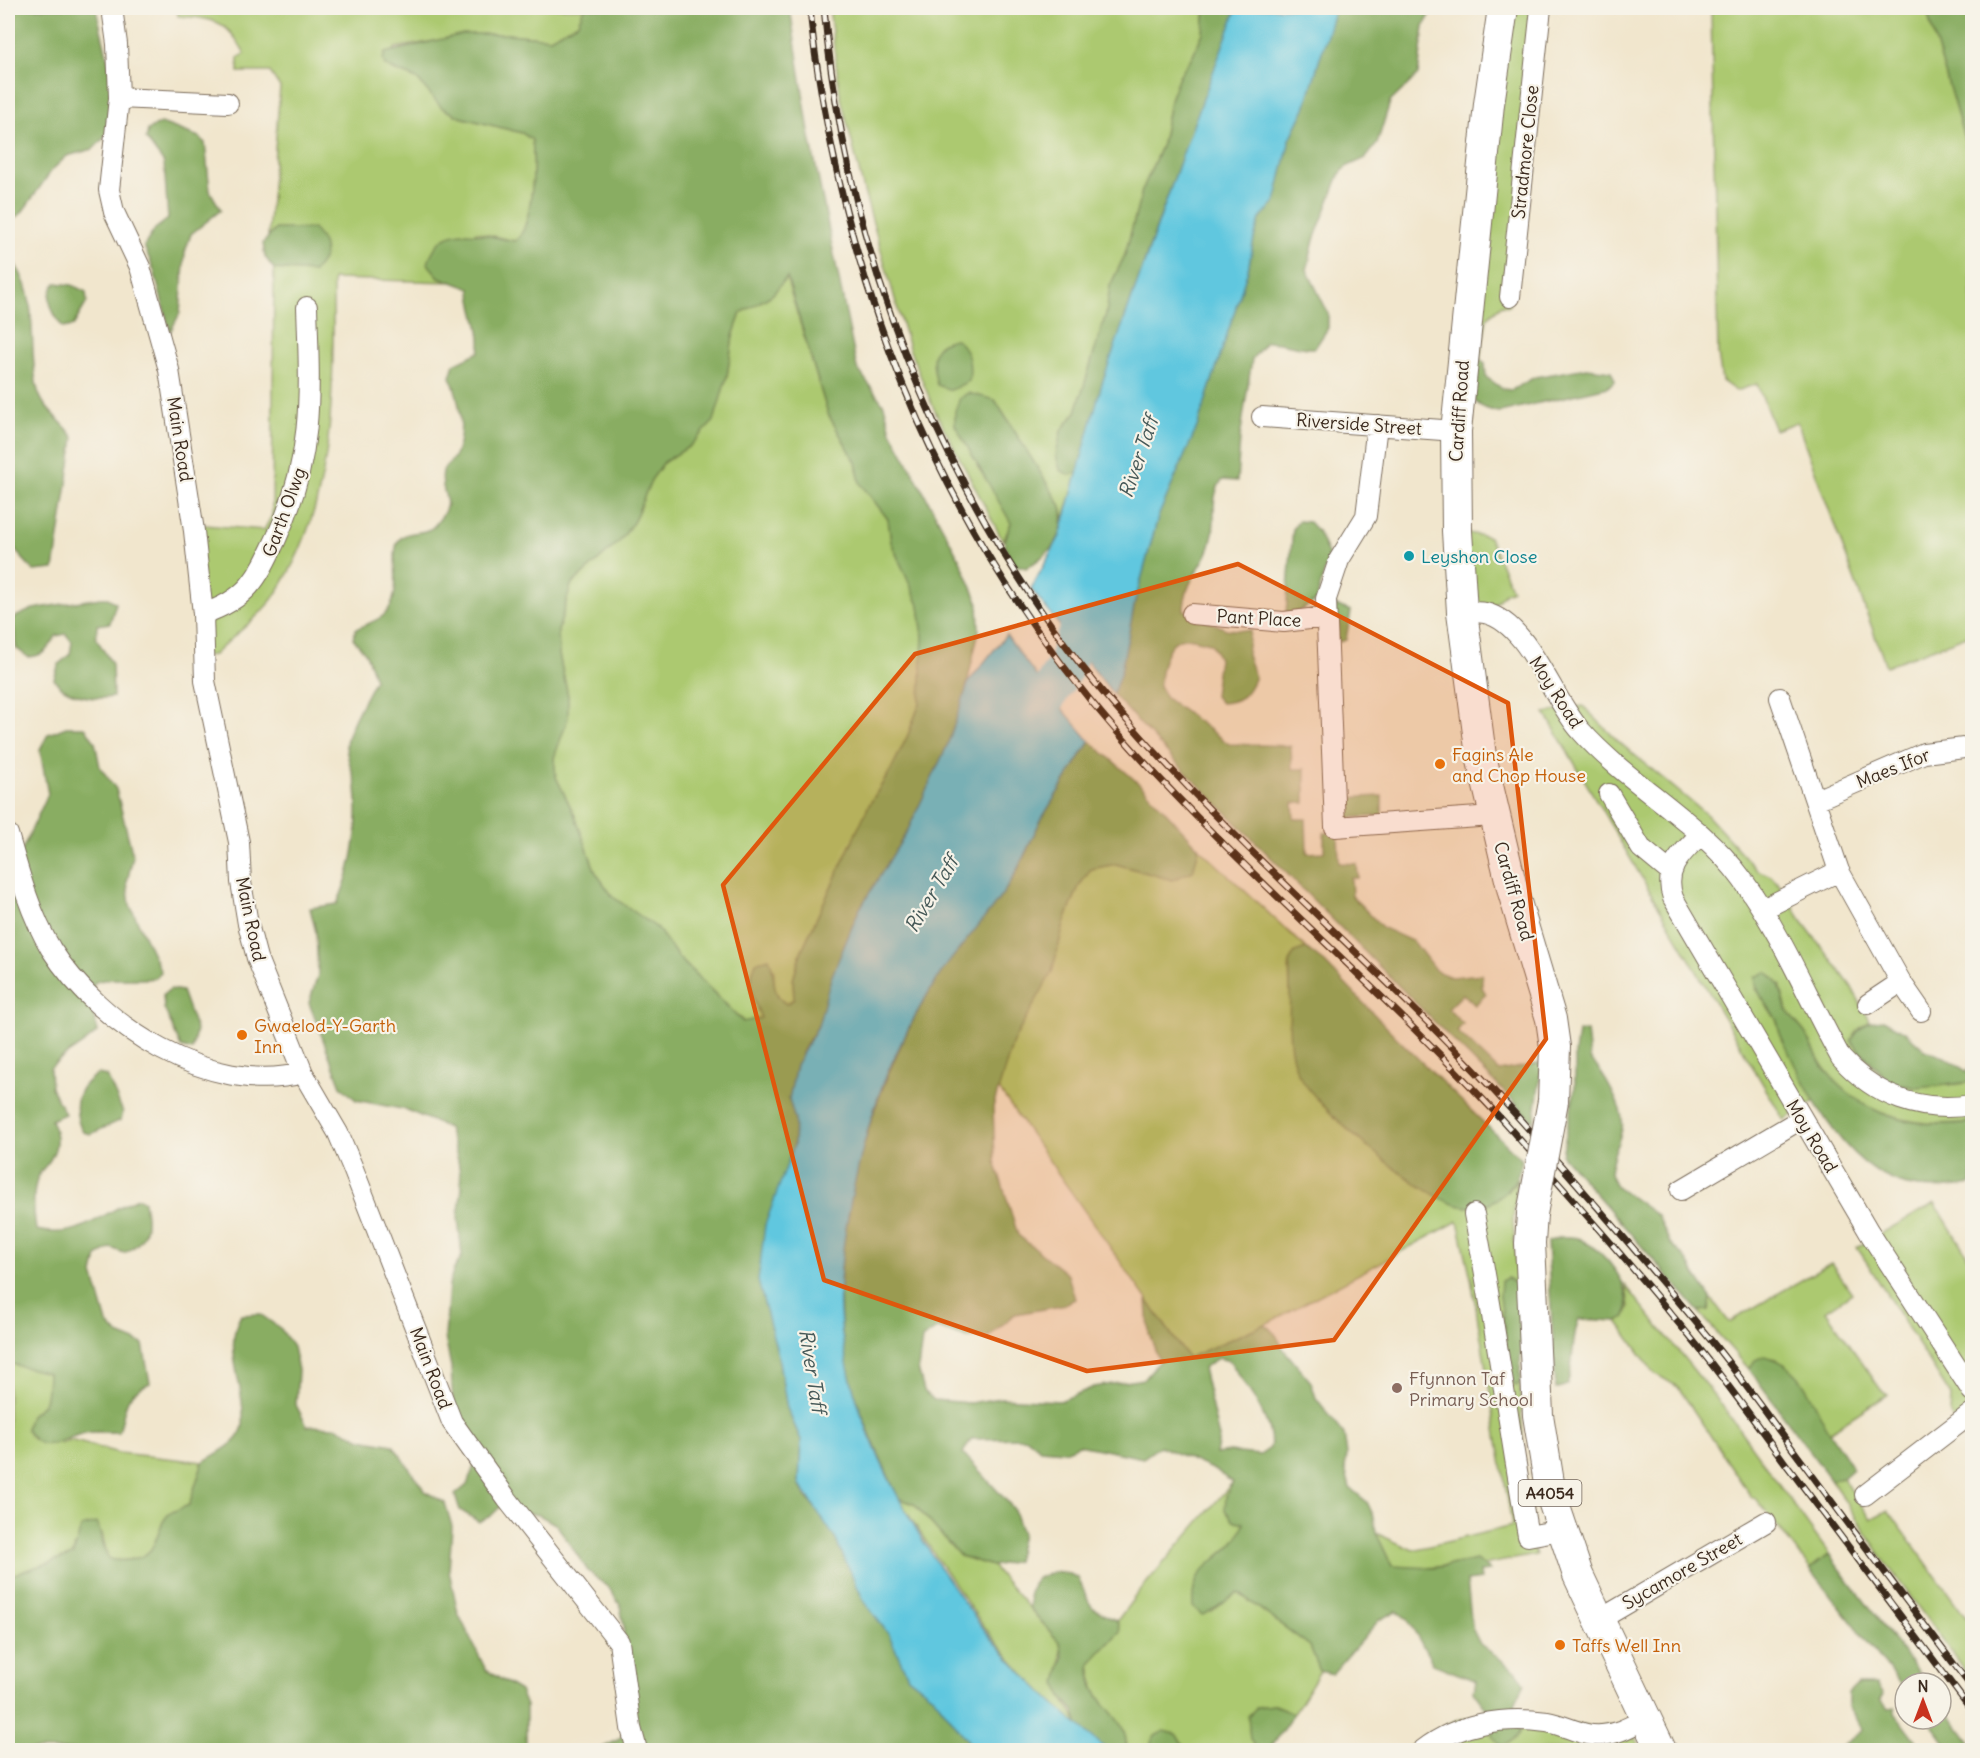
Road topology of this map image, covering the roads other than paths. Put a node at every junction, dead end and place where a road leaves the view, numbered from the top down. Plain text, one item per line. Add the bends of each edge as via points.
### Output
1 (112, 8) edge
2 (1503, 8) edge
3 (1541, 8) edge
4 (119, 98) junction
5 (228, 103) dead end
6 (1510, 297) dead end
7 (307, 307) dead end
8 (1262, 417) dead end
9 (1377, 425) junction
10 (1456, 431) junction
11 (1462, 612) junction
12 (203, 614) junction
13 (1192, 614) dead end
14 (1326, 617) junction
15 (1780, 698) dead end
16 (1972, 747) edge
17 (1609, 794) dead end
18 (1816, 800) junction
19 (1493, 816) junction
20 (8, 834) edge
21 (1700, 835) junction
22 (1670, 872) junction
23 (1839, 872) junction
24 (1763, 909) junction
25 (1901, 982) junction
26 (1868, 1004) dead end
27 (1921, 1011) dead end
28 (303, 1073) junction
29 (1968, 1105) edge
30 (1801, 1119) junction
31 (1681, 1190) dead end
32 (1474, 1214) dead end
33 (1972, 1391) edge
34 (1972, 1413) edge
35 (1865, 1495) dead end
36 (1766, 1522) dead end
37 (1561, 1530) junction
38 (1599, 1620) junction
39 (1645, 1719) junction
40 (637, 1750) edge
41 (1424, 1750) edge
42 (1661, 1750) edge

1 - 4 street, Main Road
2 - 10 main road, Cardiff Road / A4054 via 1489,104
3 - 6 street, Stradmore Close
4 - 5 street
4 - 12 street, Main Road via 109,190 114,212 140,267 169,370
7 - 12 street, Garth Olwg via 308,437 298,484 283,525 253,584 239,598
8 - 9 street, Riverside Street
9 - 10 street, Riverside Street
9 - 14 street via 1368,509 1329,584
10 - 11 main road, Cardiff Road / A4054
11 - 19 main road, Cardiff Road / A4054
11 - 21 street, Moy Road via 1486,613 1514,631 1579,730
12 - 28 street, Main Road via 205,681 235,820 248,924 257,958
13 - 14 street, Pant Place via 1284,622
14 - 19 street via 1335,827
15 - 18 street
16 - 18 street, Maes Ifor via 1924,753
17 - 22 street via 1641,848
18 - 23 street
19 - 37 main road, Cardiff Road / A4054, bridge via 1551,1019 1553,1101 1530,1243 1538,1415
20 - 28 street via 32,911 51,949 73,980 131,1033 216,1070 269,1079
21 - 22 street via 1676,859
21 - 24 street, Moy Road via 1741,877
22 - 30 street, Moy Road via 1673,898
23 - 24 street
23 - 25 street
24 - 29 street, Moy Road via 1830,1040 1854,1073 1896,1099 1921,1106
25 - 26 street
25 - 27 street
28 - 40 street, Main Road via 338,1133 452,1422 619,1642
30 - 31 street
30 - 33 street, Moy Road
32 - 37 street via 1528,1536
34 - 35 street
36 - 38 street, Sycamore Street
37 - 38 main road, Cardiff Road / A4054
38 - 39 main road, Cardiff Road / A4054
39 - 41 street via 1616,1733 1599,1736 1548,1722 1496,1721 1454,1732
39 - 42 main road, Cardiff Road / A4054

